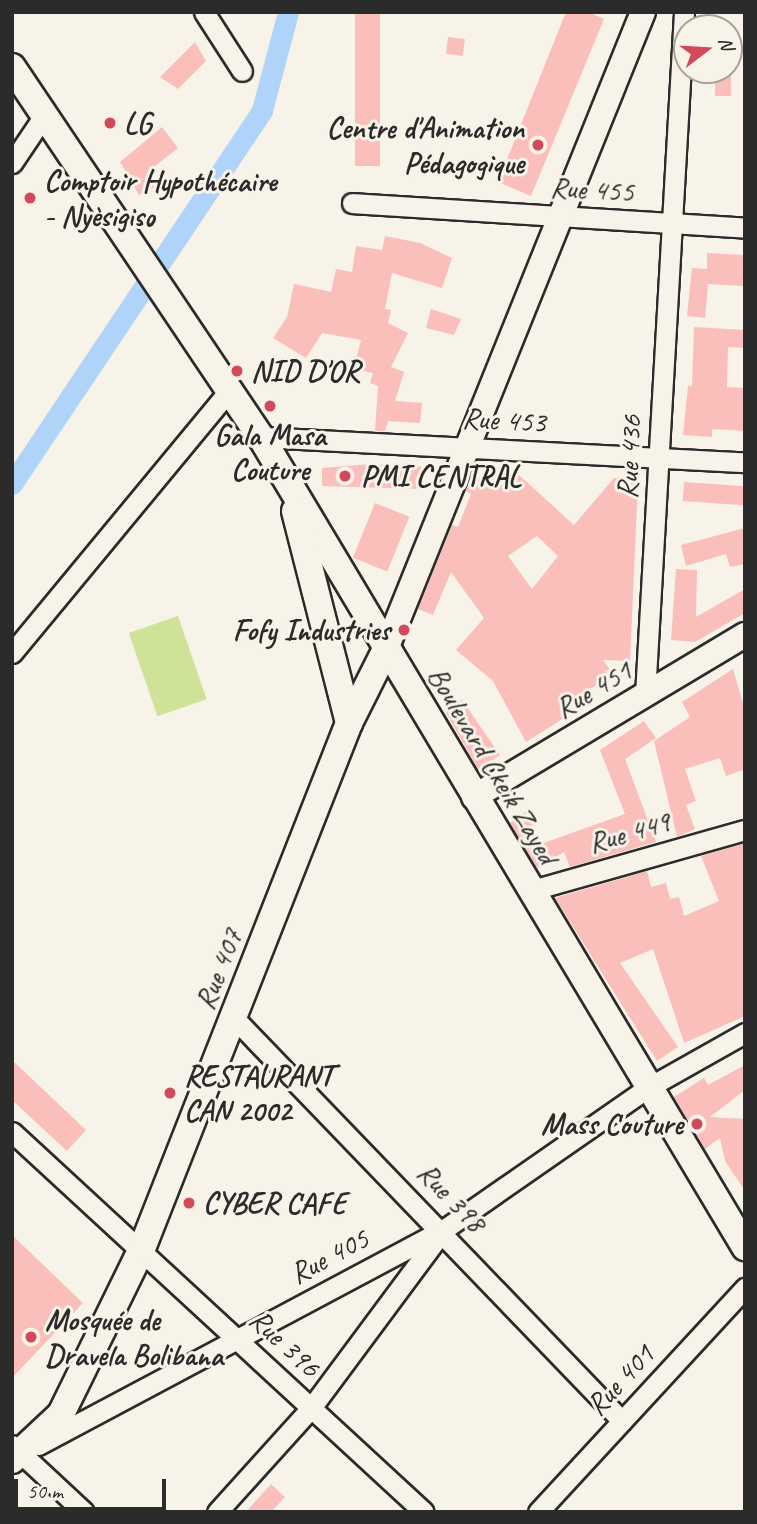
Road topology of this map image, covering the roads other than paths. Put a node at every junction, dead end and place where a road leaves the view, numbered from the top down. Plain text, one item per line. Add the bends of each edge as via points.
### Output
1 (204, 12) edge
2 (643, 12) edge
3 (684, 12) edge
4 (12, 67) edge
5 (242, 71) dead end
6 (43, 117) junction
7 (12, 163) edge
8 (352, 202) dead end
9 (560, 219) junction
10 (672, 223) junction
11 (745, 228) edge
12 (229, 391) junction
13 (261, 436) junction
14 (469, 448) junction
15 (659, 458) junction
16 (745, 462) edge
17 (287, 480) junction
18 (745, 635) edge
19 (386, 649) junction
20 (12, 653) edge
21 (645, 695) junction
22 (349, 723) junction
23 (474, 797) junction
24 (745, 830) edge
25 (529, 891) junction
26 (235, 1019) junction
27 (740, 1039) edge
28 (649, 1087) junction
29 (12, 1132) edge
30 (443, 1230) junction
31 (745, 1247) edge
32 (141, 1251) junction
33 (745, 1289) edge
34 (236, 1339) junction
35 (312, 1408) junction
36 (622, 1421) junction
37 (15, 1453) edge
38 (84, 1512) edge
39 (217, 1512) edge
40 (424, 1512) edge
41 (538, 1512) edge

1 - 5 street
2 - 9 street
3 - 10 street, Rue 436
4 - 6 main road, Boulevard Ckeik Zayed
6 - 7 street
6 - 12 main road, Boulevard Ckeik Zayed
8 - 9 street, Rue 455
9 - 10 street, Rue 455
9 - 14 street
10 - 11 street, Rue 455
10 - 15 street, Rue 436
12 - 13 main road, Boulevard Ckeik Zayed
12 - 20 street
13 - 14 street, Rue 453
13 - 17 main road, Boulevard Ckeik Zayed
14 - 15 street, Rue 453
14 - 19 street
15 - 16 street, Rue 453
15 - 21 street, Rue 436
17 - 19 main road, Boulevard Ckeik Zayed
17 - 22 main road
18 - 21 street, Rue 451
19 - 22 main road, Rue 407
19 - 23 main road, Boulevard Ckeik Zayed
21 - 23 street, Rue 451
22 - 26 main road, Rue 407
23 - 25 main road, Boulevard Ckeik Zayed
24 - 25 street, Rue 449
25 - 28 main road, Boulevard Ckeik Zayed
26 - 30 street, Rue 398
26 - 32 main road, Rue 407
27 - 28 street, Rue 405
28 - 30 street, Rue 405
28 - 31 main road, Boulevard Ckeik Zayed
29 - 32 street, Rue 396
30 - 34 street, Rue 405
30 - 35 street
30 - 36 street, Rue 398
32 - 34 street, Rue 396
32 - 37 main road, Rue 407 via 61,1414
33 - 36 street, Rue 401
34 - 35 street, Rue 396
34 - 37 street, Rue 405
35 - 39 street
35 - 40 street, Rue 396
36 - 41 street, Rue 401
37 - 38 street

